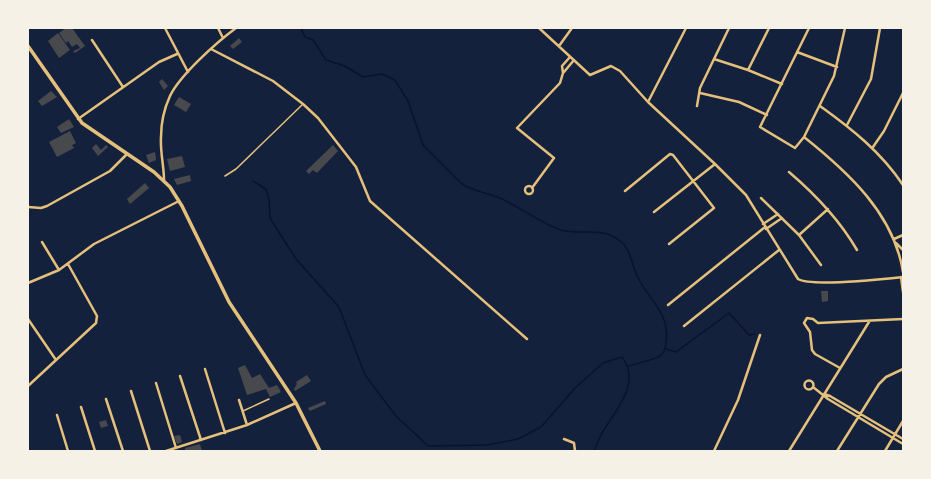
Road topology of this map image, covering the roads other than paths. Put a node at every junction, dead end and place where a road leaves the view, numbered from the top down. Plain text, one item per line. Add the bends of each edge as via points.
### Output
1 (165, 28) edge
2 (218, 28) edge
3 (236, 28) edge
4 (539, 28) edge
5 (572, 28) edge
6 (686, 28) edge
7 (730, 28) edge
8 (768, 28) edge
9 (809, 28) edge
10 (844, 28) edge
11 (880, 28) edge
12 (223, 38) junction
13 (92, 40) dead end
14 (28, 46) edge
15 (559, 46) junction
16 (211, 49) junction
17 (797, 52) junction
18 (178, 54) junction
19 (570, 57) junction
20 (714, 59) junction
21 (574, 60) junction
22 (837, 67) junction
23 (748, 70) junction
24 (188, 72) junction
25 (563, 73) junction
26 (782, 84) junction
27 (123, 87) junction
28 (700, 93) junction
29 (903, 93) edge
30 (648, 102) junction
31 (304, 104) junction
32 (697, 106) dead end
33 (820, 106) junction
34 (767, 115) junction
35 (78, 119) junction
36 (847, 125) junction
37 (804, 137) junction
38 (873, 147) junction
39 (127, 154) junction
40 (715, 164) junction
41 (789, 172) dead end
42 (225, 176) dead end
43 (903, 177) edge
44 (899, 179) junction
45 (164, 180) junction
46 (694, 180) junction
47 (903, 185) edge
48 (532, 188) dead end
49 (625, 191) dead end
50 (761, 198) dead end
51 (179, 201) junction
52 (28, 207) edge
53 (828, 209) junction
54 (654, 212) dead end
55 (778, 214) junction
56 (782, 217) junction
57 (765, 227) junction
58 (799, 235) junction
59 (903, 235) edge
60 (895, 241) junction
61 (42, 242) dead end
62 (669, 244) dead end
63 (779, 250) junction
64 (857, 250) dead end
65 (903, 250) edge
66 (68, 264) junction
67 (821, 265) dead end
68 (59, 270) junction
69 (903, 272) edge
70 (902, 277) edge
71 (28, 283) edge
72 (903, 292) edge
73 (668, 305) dead end
74 (28, 319) edge
75 (903, 319) edge
76 (869, 322) junction
77 (684, 326) dead end
78 (760, 335) dead end
79 (527, 339) dead end
80 (56, 360) junction
81 (840, 368) junction
82 (205, 369) dead end
83 (903, 369) edge
84 (180, 376) dead end
85 (156, 383) dead end
86 (28, 386) edge
87 (813, 387) dead end
88 (131, 391) dead end
89 (824, 394) junction
90 (106, 398) dead end
91 (269, 399) dead end
92 (239, 400) dead end
93 (296, 404) junction
94 (81, 407) dead end
95 (243, 411) junction
96 (860, 413) junction
97 (57, 414) dead end
98 (858, 417) junction
99 (903, 421) edge
100 (247, 425) junction
101 (225, 432) junction
102 (894, 436) junction
103 (564, 438) dead end
104 (201, 440) junction
105 (903, 440) edge
106 (903, 444) edge
107 (176, 448) junction
108 (68, 451) edge
109 (96, 451) edge
110 (123, 451) edge
111 (150, 451) edge
112 (166, 451) edge
113 (320, 451) edge
114 (575, 451) edge
115 (714, 451) edge
116 (789, 451) edge
117 (837, 451) edge
118 (884, 451) edge

1 - 18 street
2 - 12 street
3 - 12 street
4 - 15 street
5 - 15 street
6 - 30 street
7 - 20 street
8 - 23 street
9 - 17 street
10 - 22 street
11 - 36 street via 871,79
12 - 16 street
13 - 27 street
14 - 35 main road
15 - 19 street
16 - 24 street
16 - 31 street via 273,81
17 - 22 street
17 - 26 street
18 - 24 street
18 - 27 street via 159,62
19 - 21 street
19 - 25 street via 562,66
20 - 23 street
20 - 28 street
21 - 25 street
21 - 30 street via 590,75 607,67 617,68
22 - 33 street
23 - 26 street
24 - 45 street via 175,87 164,110 160,138
25 - 48 street via 558,87 517,128 554,158
26 - 34 street
27 - 35 street
28 - 32 street
28 - 34 street via 739,102
29 - 38 street
30 - 40 street
31 - 42 lane via 236,169
31 - 79 street via 356,167 370,201
33 - 36 street
33 - 37 street
34 - 37 street via 760,127 795,148
35 - 39 main road via 90,131
36 - 38 street
37 - 60 street via 861,189
38 - 44 street
39 - 45 main road
39 - 52 street via 110,171 47,206
40 - 46 street
40 - 57 street via 746,196
41 - 53 street
43 - 44 street
44 - 47 street
45 - 51 main road
46 - 49 street via 672,154
46 - 54 street
46 - 62 street via 714,208
50 - 55 street
51 - 66 street via 94,244
51 - 93 main road via 229,302
53 - 58 street
53 - 64 street
55 - 56 street
55 - 57 street
56 - 57 street
56 - 58 street
57 - 63 street
57 - 73 street
58 - 67 street
59 - 60 street
60 - 65 street
60 - 69 street
61 - 68 street
63 - 70 street via 796,278 802,282 846,282
63 - 77 street
66 - 68 street
66 - 80 street via 98,319 96,324
68 - 71 street
70 - 72 street
74 - 80 street
75 - 76 street
76 - 81 street
76 - 81 street via 818,323 811,318 806,319 805,325 810,332 812,350
78 - 115 street via 738,400
80 - 86 street
81 - 89 street
82 - 101 street
83 - 96 street via 886,377 879,384
84 - 104 street
85 - 107 street
87 - 89 street
88 - 111 street
89 - 96 street
89 - 98 street
89 - 116 street
90 - 110 street
91 - 95 lane
92 - 95 street
93 - 100 street
93 - 113 main road
94 - 109 street
95 - 100 street
96 - 98 street
96 - 102 street
97 - 108 street
98 - 102 street
98 - 117 street
99 - 102 street
100 - 101 street
101 - 104 street
102 - 105 street
102 - 106 street
102 - 118 street
103 - 114 street via 574,443
104 - 107 street
107 - 112 street

